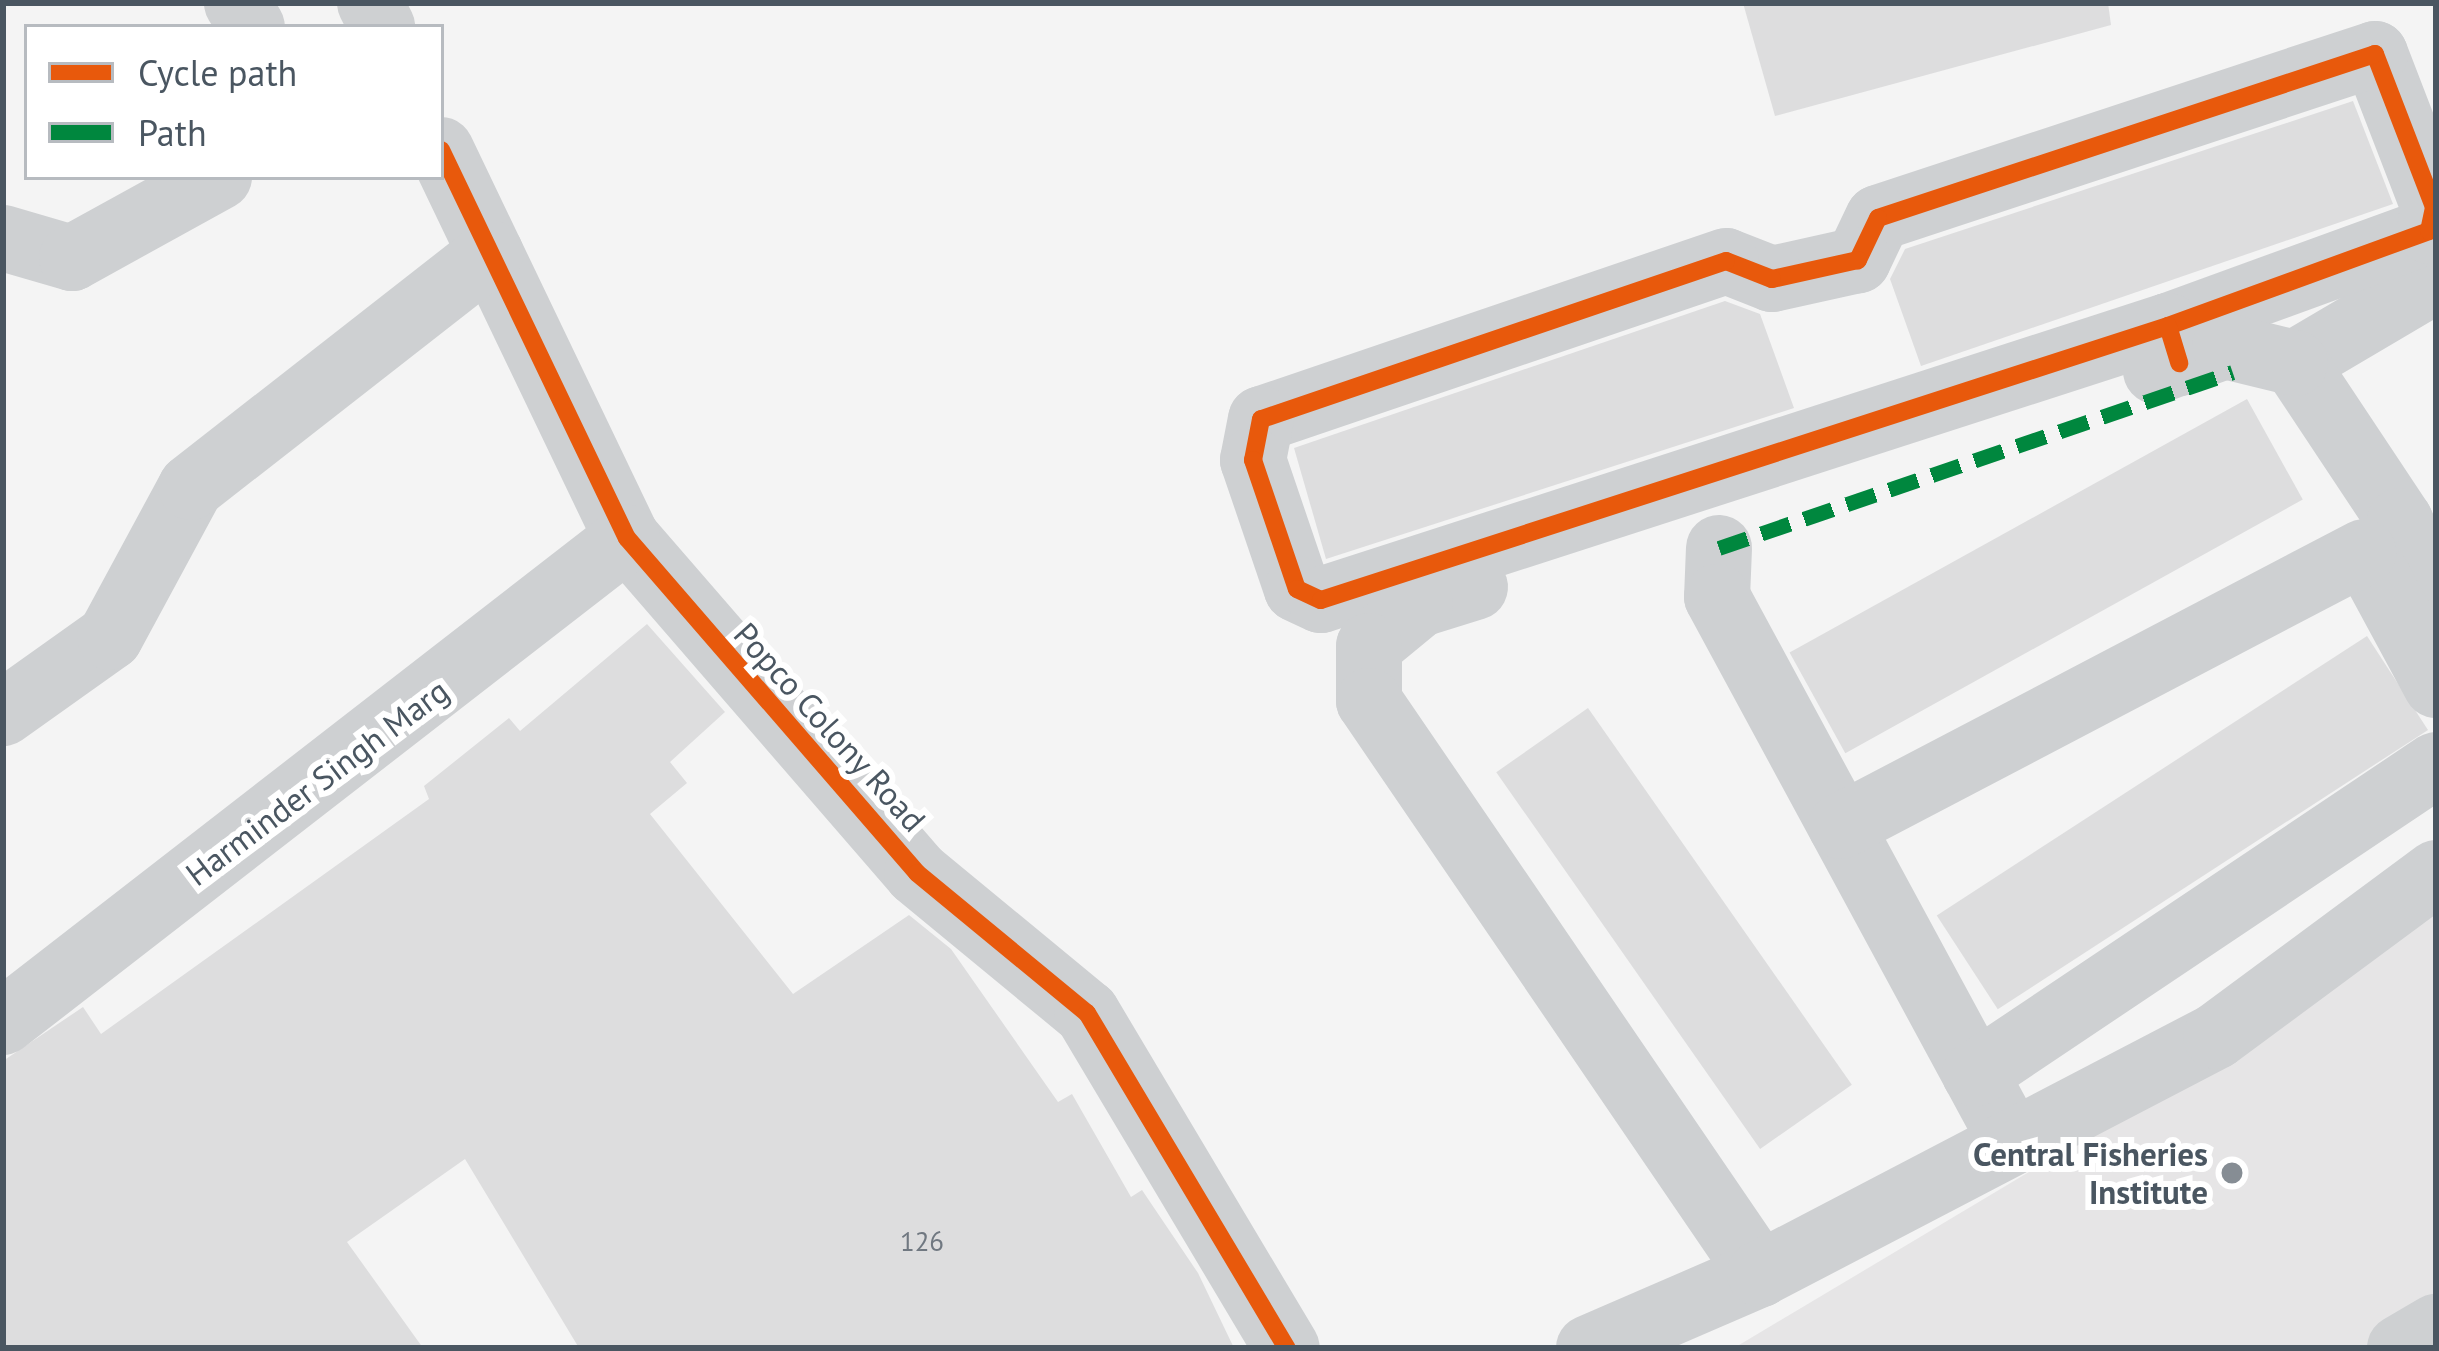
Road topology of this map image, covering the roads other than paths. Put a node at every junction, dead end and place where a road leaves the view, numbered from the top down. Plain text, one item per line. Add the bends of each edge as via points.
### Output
1 (444, 156) edge
2 (214, 180) edge
3 (3, 238) edge
4 (490, 253) junction
5 (2436, 280) edge
6 (2219, 356) junction
7 (1577, 535) junction
8 (627, 538) junction
9 (1719, 548) dead end
10 (2364, 552) junction
11 (2436, 599) edge
12 (2436, 685) edge
13 (3, 713) edge
14 (2436, 765) edge
15 (1840, 826) junction
16 (2436, 873) edge
17 (3, 1022) edge
18 (1976, 1074) junction
19 (2012, 1142) junction
20 (1760, 1274) junction
21 (2436, 1327) edge
22 (1287, 1348) edge
23 (1589, 1348) edge
24 (2400, 1348) edge

1 - 4 street, Popco Colony Road
2 - 3 street via 72,258
4 - 8 street, Popco Colony Road
4 - 13 street via 191,487 110,637
5 - 6 street
6 - 7 street
6 - 7 street via 2429,231 2434,207 2375,54 1878,218 1858,260 1772,280 1726,261 1261,418 1252,436 1297,589 1322,600
6 - 10 street via 2287,411
6 - 11 street via 2400,521
7 - 20 street via 1420,604 1369,646 1369,701
8 - 17 street, Harminder Singh Marg
8 - 22 street, Popco Colony Road via 917,873 1087,1013
9 - 15 street via 1717,597
10 - 12 street
10 - 15 street
14 - 18 street
15 - 18 street
16 - 19 street via 2216,1036
18 - 19 street
19 - 20 street
20 - 23 street
21 - 24 street

